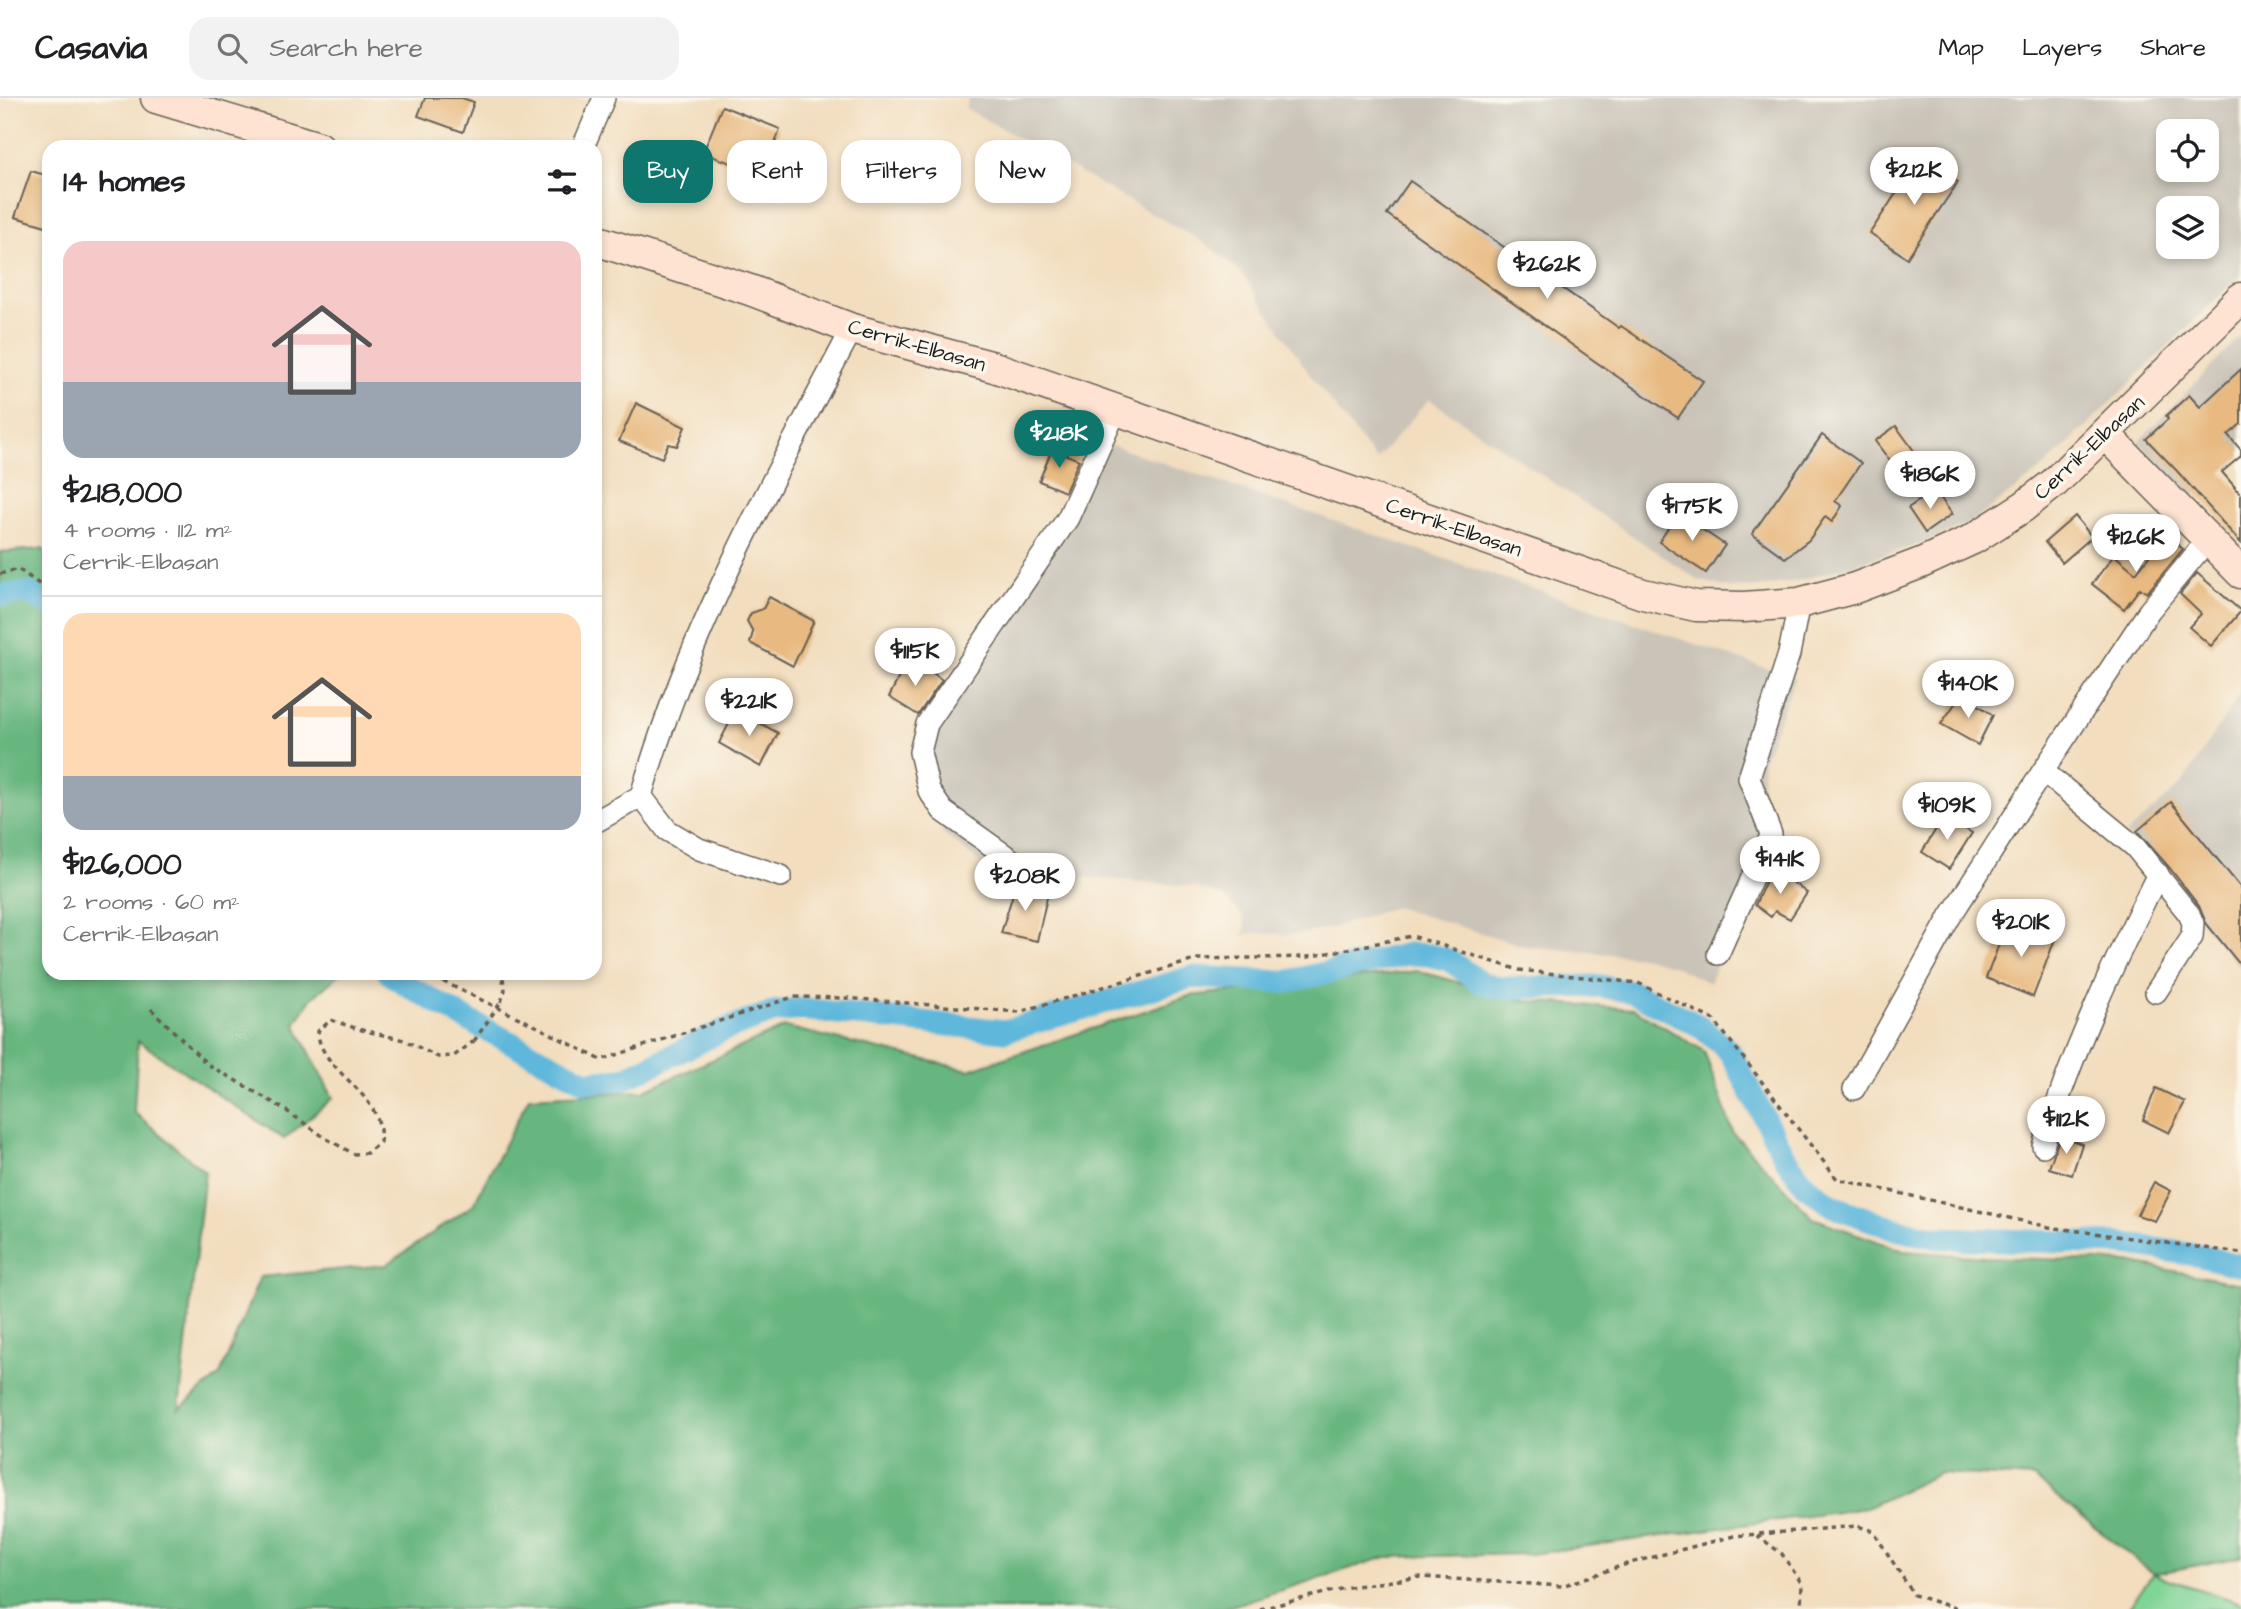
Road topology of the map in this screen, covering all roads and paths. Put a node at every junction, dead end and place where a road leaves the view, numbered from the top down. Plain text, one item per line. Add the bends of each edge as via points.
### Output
1 (156, 98) edge
2 (604, 98) edge
3 (296, 140) edge
4 (586, 140) edge
5 (602, 242) edge
6 (2241, 298) edge
7 (852, 329) junction
8 (1116, 410) junction
9 (2105, 434) junction
10 (2208, 538) junction
11 (2241, 573) edge
12 (0, 574) edge
13 (42, 586) edge
14 (1799, 603) junction
15 (2043, 771) junction
16 (641, 796) junction
17 (602, 818) edge
18 (1016, 863) dead end
19 (2158, 874) junction
20 (781, 876) dead end
21 (1718, 954) dead end
22 (440, 980) edge
23 (503, 980) edge
24 (2156, 992) dead end
25 (151, 1009) dead end
26 (1854, 1089) dead end
27 (2042, 1146) dead end
28 (2241, 1253) edge
29 (1755, 1534) junction
30 (1261, 1609) edge
31 (1801, 1609) edge
32 (1958, 1609) edge

1 - 3 main road
2 - 4 street
5 - 7 main road, Cerrik-Elbasan
6 - 9 main road, Cerrik-Elbasan
7 - 8 main road, Cerrik-Elbasan via 994,367
7 - 16 street via 706,619
8 - 14 main road, Cerrik-Elbasan via 1643,594 1696,606
8 - 18 street via 1068,518 927,724 920,752 929,791 943,811
9 - 10 main road
9 - 14 main road, Cerrik-Elbasan via 2054,483 1973,539 1910,568
10 - 11 main road
10 - 15 street via 2149,611
12 - 13 path via 18,569
14 - 21 street via 1789,654 1749,778 1771,834
15 - 19 street via 2127,840
15 - 26 street via 1950,917
16 - 17 street
16 - 20 street via 667,830 699,849
19 - 24 street via 2189,914 2193,931
19 - 27 street via 2088,1022
22 - 28 path via 601,1060 793,997 1019,1012 1198,959 1308,957 1412,936 1519,970 1638,983 1714,1020 1837,1179 2049,1227
23 - 25 path, bridge via 501,1002 474,1041 454,1056 438,1056 404,1040 331,1020 318,1031 318,1042 375,1112 380,1142 367,1153 354,1154 327,1139 207,1064
29 - 30 path via 1690,1546 1562,1586 1421,1577 1349,1587
29 - 31 path via 1782,1554 1802,1584
29 - 32 path via 1858,1526 1873,1531 1914,1595

